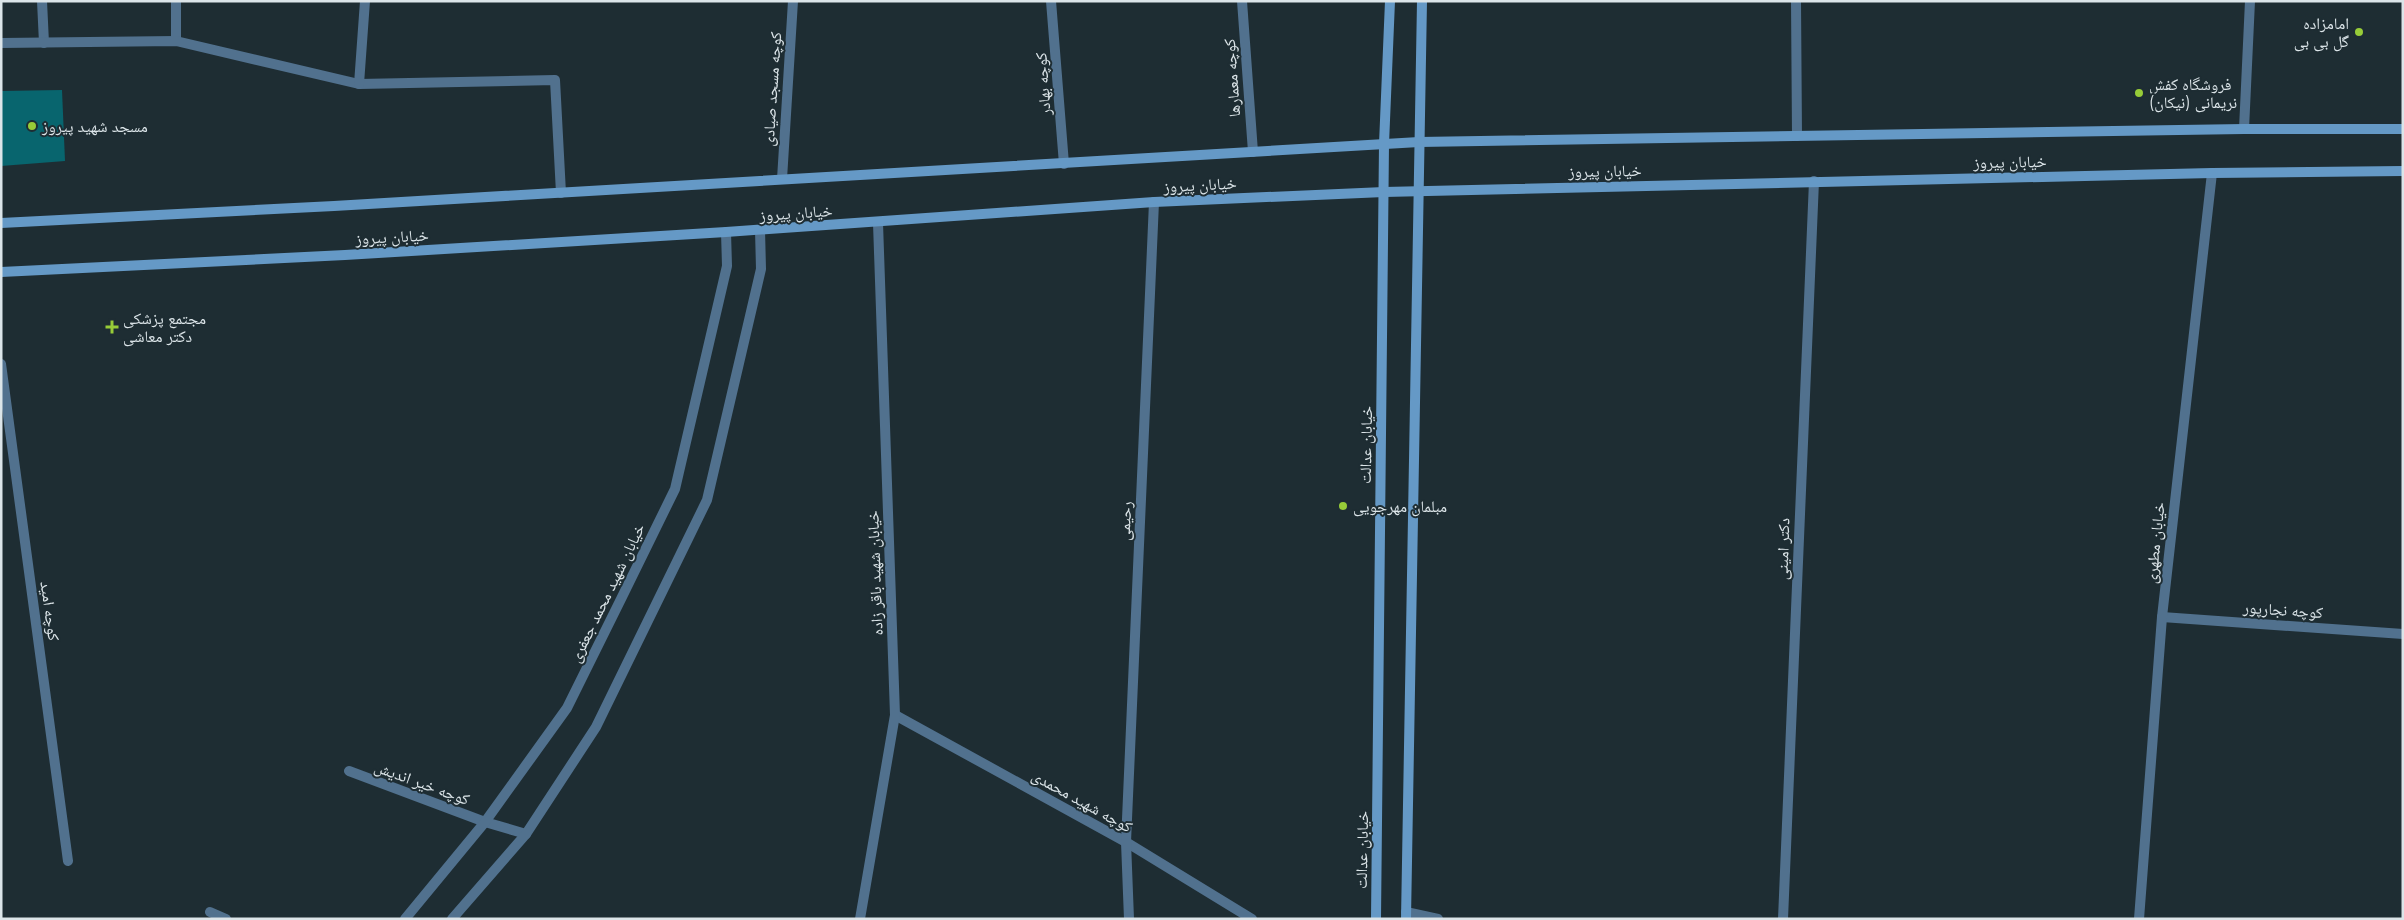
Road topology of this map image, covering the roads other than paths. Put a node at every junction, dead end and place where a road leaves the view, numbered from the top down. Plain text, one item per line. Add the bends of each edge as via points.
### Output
1 (42, 1) edge
2 (176, 1) edge
3 (364, 1) edge
4 (793, 1) edge
5 (1051, 1) edge
6 (1242, 1) edge
7 (1390, 1) edge
8 (1422, 1) edge
9 (1796, 1) edge
10 (2250, 1) edge
11 (176, 41) junction
12 (1, 43) edge
13 (44, 43) junction
14 (359, 84) junction
15 (2244, 129) junction
16 (2403, 129) edge
17 (1797, 136) junction
18 (1418, 142) junction
19 (1384, 144) junction
20 (1253, 152) junction
21 (1064, 164) junction
22 (2403, 171) edge
23 (2212, 172) junction
24 (782, 179) junction
25 (1814, 181) junction
26 (1418, 191) junction
27 (1384, 192) junction
28 (561, 193) junction
29 (1154, 202) junction
30 (1, 223) edge
31 (878, 223) junction
32 (760, 230) junction
33 (726, 232) junction
34 (1, 272) edge
35 (1, 364) edge
36 (2162, 616) junction
37 (2403, 634) edge
38 (895, 715) junction
39 (349, 772) dead end
40 (485, 822) junction
41 (526, 834) junction
42 (1126, 842) junction
43 (68, 862) dead end
44 (210, 912) dead end
45 (1406, 915) edge
46 (226, 919) edge
47 (406, 919) edge
48 (452, 919) edge
49 (860, 919) edge
50 (1129, 919) edge
51 (1252, 919) edge
52 (1376, 919) edge
53 (1438, 919) edge
54 (1783, 919) edge
55 (2139, 919) edge

1 - 13 street
2 - 11 street
3 - 14 street
4 - 24 street, کوچه مسجد صیادی
5 - 21 street, کوچه بهادر
6 - 20 street, کوچه معمارها
7 - 19 main road, خیابان عدالت
8 - 18 main road
9 - 17 street
10 - 15 street
11 - 13 street
11 - 14 street
12 - 13 street
14 - 28 street via 555,80
15 - 16 main road, خیابان پیروز
15 - 17 main road, خیابان پیروز
17 - 18 main road, خیابان پیروز
18 - 19 main road, خیابان پیروز
18 - 26 main road
19 - 20 main road, خیابان پیروز
19 - 27 main road, خیابان عدالت
20 - 21 main road, خیابان پیروز
21 - 24 main road, خیابان پیروز
22 - 23 main road, خیابان پیروز
23 - 25 main road, خیابان پیروز
23 - 36 street, خیابان مطهری
24 - 28 main road, خیابان پیروز
25 - 26 main road, خیابان پیروز
25 - 54 street, دکتر امینی
26 - 27 main road, خیابان پیروز
26 - 45 main road
27 - 29 main road, خیابان پیروز
27 - 52 main road, خیابان عدالت
28 - 30 main road, خیابان پیروز
29 - 31 main road, خیابان پیروز
29 - 42 street, رحیمی
31 - 32 main road, خیابان پیروز
31 - 38 street, خیابان شهید باقر زاده
32 - 33 main road, خیابان پیروز
32 - 41 street via 762,269 707,500 596,726
33 - 34 main road, خیابان پیروز
33 - 40 street, خیابان شهید محمد جعفری via 727,266 675,489 567,708
35 - 43 street, کوچه امید
36 - 37 street, کوچه نجارپور
36 - 55 street, خیابان مطهری
38 - 42 street, کوچه شهید محمدی
38 - 49 street, خیابان شهید باقر زاده
39 - 40 street, کوچه خیر اندیش
40 - 41 street, کوچه خیر اندیش
40 - 47 street, خیابان شهید محمد جعفری
41 - 48 street
42 - 50 street, رحیمی
42 - 51 street, کوچه شهید محمدی
44 - 46 street
45 - 53 street

